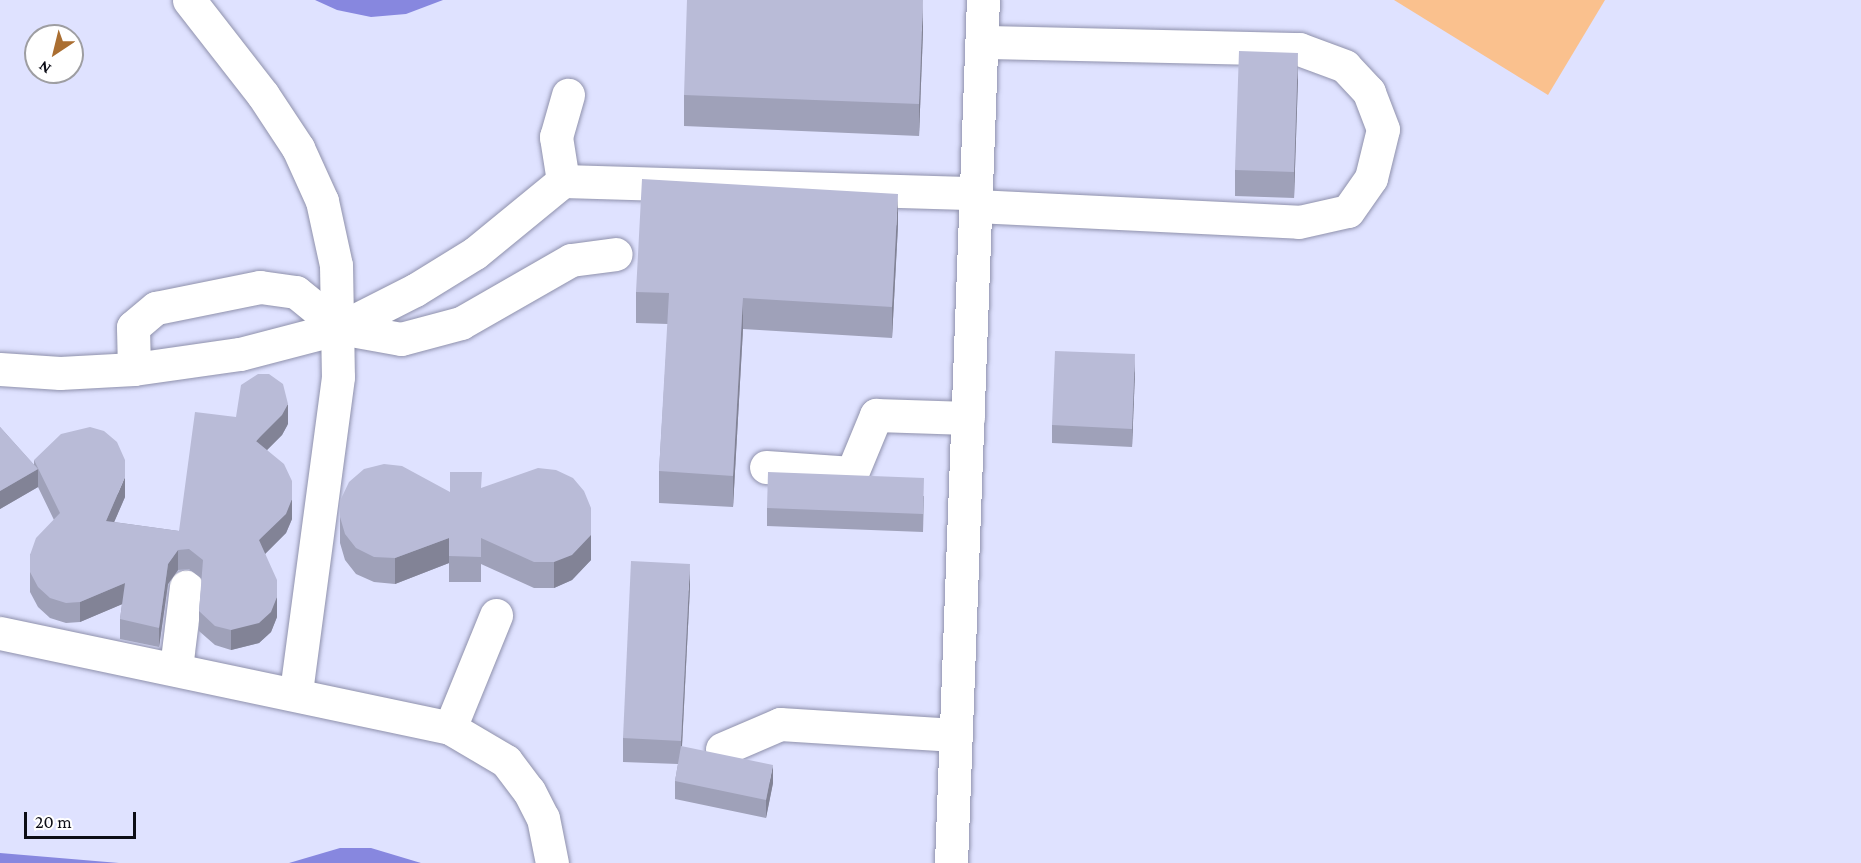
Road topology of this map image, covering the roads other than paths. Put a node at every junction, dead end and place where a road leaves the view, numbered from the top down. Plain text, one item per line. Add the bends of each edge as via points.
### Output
1 (189, 0) edge
2 (983, 0) edge
3 (982, 42) junction
4 (568, 95) dead end
5 (563, 181) junction
6 (976, 199) junction
7 (616, 254) dead end
8 (340, 328) junction
9 (0, 369) edge
10 (134, 369) junction
11 (968, 418) junction
12 (766, 467) dead end
13 (186, 587) dead end
14 (496, 615) dead end
15 (0, 633) edge
16 (176, 668) junction
17 (296, 692) junction
18 (450, 728) junction
19 (955, 735) junction
20 (722, 749) dead end
21 (552, 863) edge
22 (951, 863) edge

1 - 8 lane via 263,95 298,148 322,201 336,265
2 - 3 lane
3 - 6 lane
3 - 6 lane via 1299,50 1345,66 1369,92 1383,129 1371,178 1348,211 1299,222
4 - 5 lane via 556,137
5 - 6 lane
5 - 8 lane via 475,253
6 - 11 lane
7 - 8 lane via 571,260 460,323 401,339
8 - 10 lane via 240,354
8 - 10 lane via 296,292 260,287 156,308 133,327
8 - 17 lane via 338,377
9 - 10 lane via 60,373
11 - 12 lane via 876,415 852,473
11 - 19 lane
13 - 16 lane
14 - 18 lane
15 - 16 lane
16 - 17 lane
17 - 18 lane
18 - 21 lane via 506,761 529,791 543,818
19 - 20 lane via 780,724
19 - 22 lane

